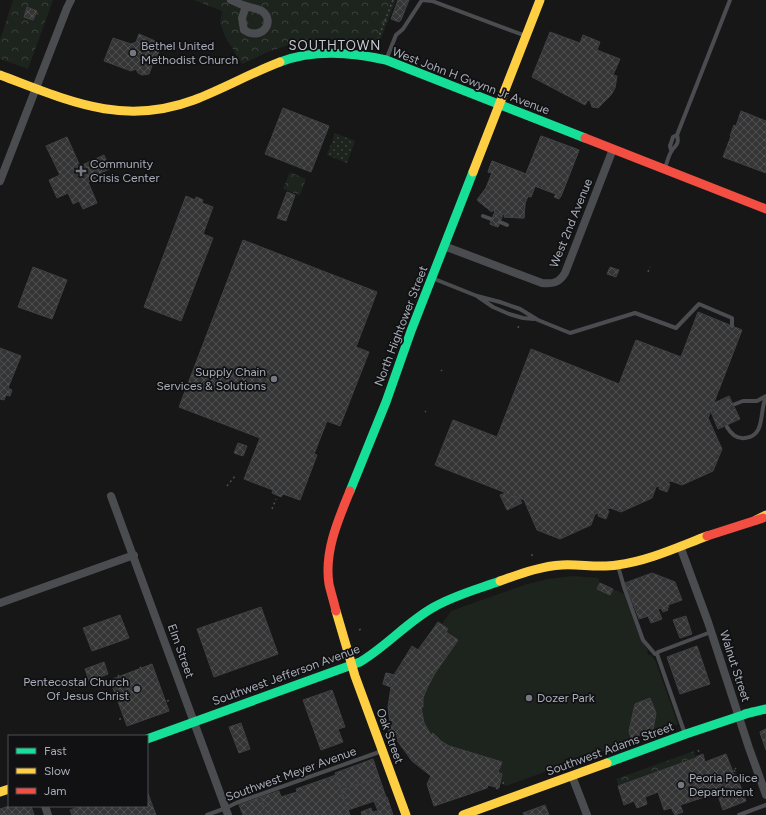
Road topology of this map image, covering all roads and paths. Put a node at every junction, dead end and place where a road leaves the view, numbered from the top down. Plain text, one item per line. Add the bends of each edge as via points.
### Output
1 (231, 0) edge
2 (393, 0) edge
3 (540, 0) edge
4 (730, 0) edge
5 (69, 3) edge
6 (246, 6) dead end
7 (526, 36) junction
8 (376, 44) dead end
9 (386, 60) junction
10 (0, 75) edge
11 (36, 89) junction
12 (499, 105) junction
13 (613, 149) junction
14 (664, 169) junction
15 (0, 182) edge
16 (766, 209) edge
17 (483, 216) dead end
18 (491, 219) dead end
19 (500, 222) dead end
20 (507, 225) dead end
21 (444, 246) junction
22 (650, 267) dead end
23 (648, 272) dead end
24 (432, 278) junction
25 (477, 296) junction
26 (538, 320) junction
27 (519, 325) dead end
28 (732, 326) dead end
29 (518, 328) dead end
30 (766, 396) edge
31 (735, 404) dead end
32 (727, 427) dead end
33 (235, 476) dead end
34 (228, 486) dead end
35 (111, 496) dead end
36 (276, 499) dead end
37 (272, 509) dead end
38 (766, 516) edge
39 (680, 546) junction
40 (532, 554) dead end
41 (134, 555) junction
42 (532, 557) dead end
43 (618, 565) junction
44 (0, 603) edge
45 (711, 632) junction
46 (657, 654) junction
47 (352, 665) junction
48 (172, 700) dead end
49 (166, 701) dead end
50 (766, 708) edge
51 (742, 715) junction
52 (194, 722) junction
53 (686, 734) junction
54 (148, 739) edge
55 (382, 751) junction
56 (572, 776) junction
57 (504, 780) dead end
58 (503, 784) dead end
59 (766, 795) edge
60 (766, 805) edge
61 (227, 812) edge
62 (207, 815) edge
63 (406, 815) edge
64 (463, 815) edge
65 (587, 815) edge
66 (739, 815) edge

1 - 6 street
2 - 8 path
3 - 7 street, North Hightower Street
4 - 14 lane via 677,135 673,137
5 - 11 street
7 - 9 lane via 432,1 422,0 403,29 396,35
7 - 12 street, North Hightower Street
9 - 11 street, West John H Gwynn Jr Avenue via 351,53 308,55 270,66 190,103 144,112 111,111 90,107
9 - 12 street, West John H Gwynn Jr Avenue
10 - 11 street, West John H Gwynn Jr Avenue
11 - 15 street
12 - 13 street, West John H Gwynn Jr Avenue
12 - 21 street, North Hightower Street
13 - 14 street, West John H Gwynn Jr Avenue
13 - 21 street, West 2nd Avenue via 565,273 558,282 542,283
14 - 16 street, West John H Gwynn Jr Avenue
17 - 18 lane
19 - 20 lane
21 - 24 street, North Hightower Street
22 - 23 path
24 - 25 lane
24 - 47 street, North Hightower Street via 332,538 330,588
25 - 26 lane via 520,309
25 - 26 lane via 509,314
26 - 28 lane via 570,333 635,313 676,328 699,304 732,318
27 - 29 path
30 - 31 lane via 757,401
30 - 32 lane via 761,427 753,436 741,438
33 - 34 path
35 - 41 street, Elm Street
36 - 37 path
38 - 39 street, Southwest Jefferson Avenue
39 - 43 street, Southwest Jefferson Avenue via 645,559
39 - 45 street, Walnut Street
40 - 42 path
41 - 44 street
41 - 52 street, Elm Street
43 - 46 lane via 641,634
43 - 47 street, Southwest Jefferson Avenue via 565,565 541,568 445,601 428,610 372,655
45 - 46 lane
45 - 51 street, Walnut Street
46 - 53 lane
47 - 52 street, Southwest Jefferson Avenue
47 - 55 street, Oak Street
48 - 49 path
50 - 51 street, Southwest Adams Street
51 - 53 street, Southwest Adams Street
51 - 59 street, Walnut Street via 749,748
52 - 54 street, Southwest Jefferson Avenue
52 - 61 street, Elm Street
53 - 56 street, Southwest Adams Street
55 - 61 lane, Southwest Meyer Avenue via 239,802
55 - 63 street, Oak Street
56 - 64 street, Southwest Adams Street
56 - 65 street
57 - 58 path
60 - 66 lane
61 - 62 lane, Southwest Meyer Avenue

